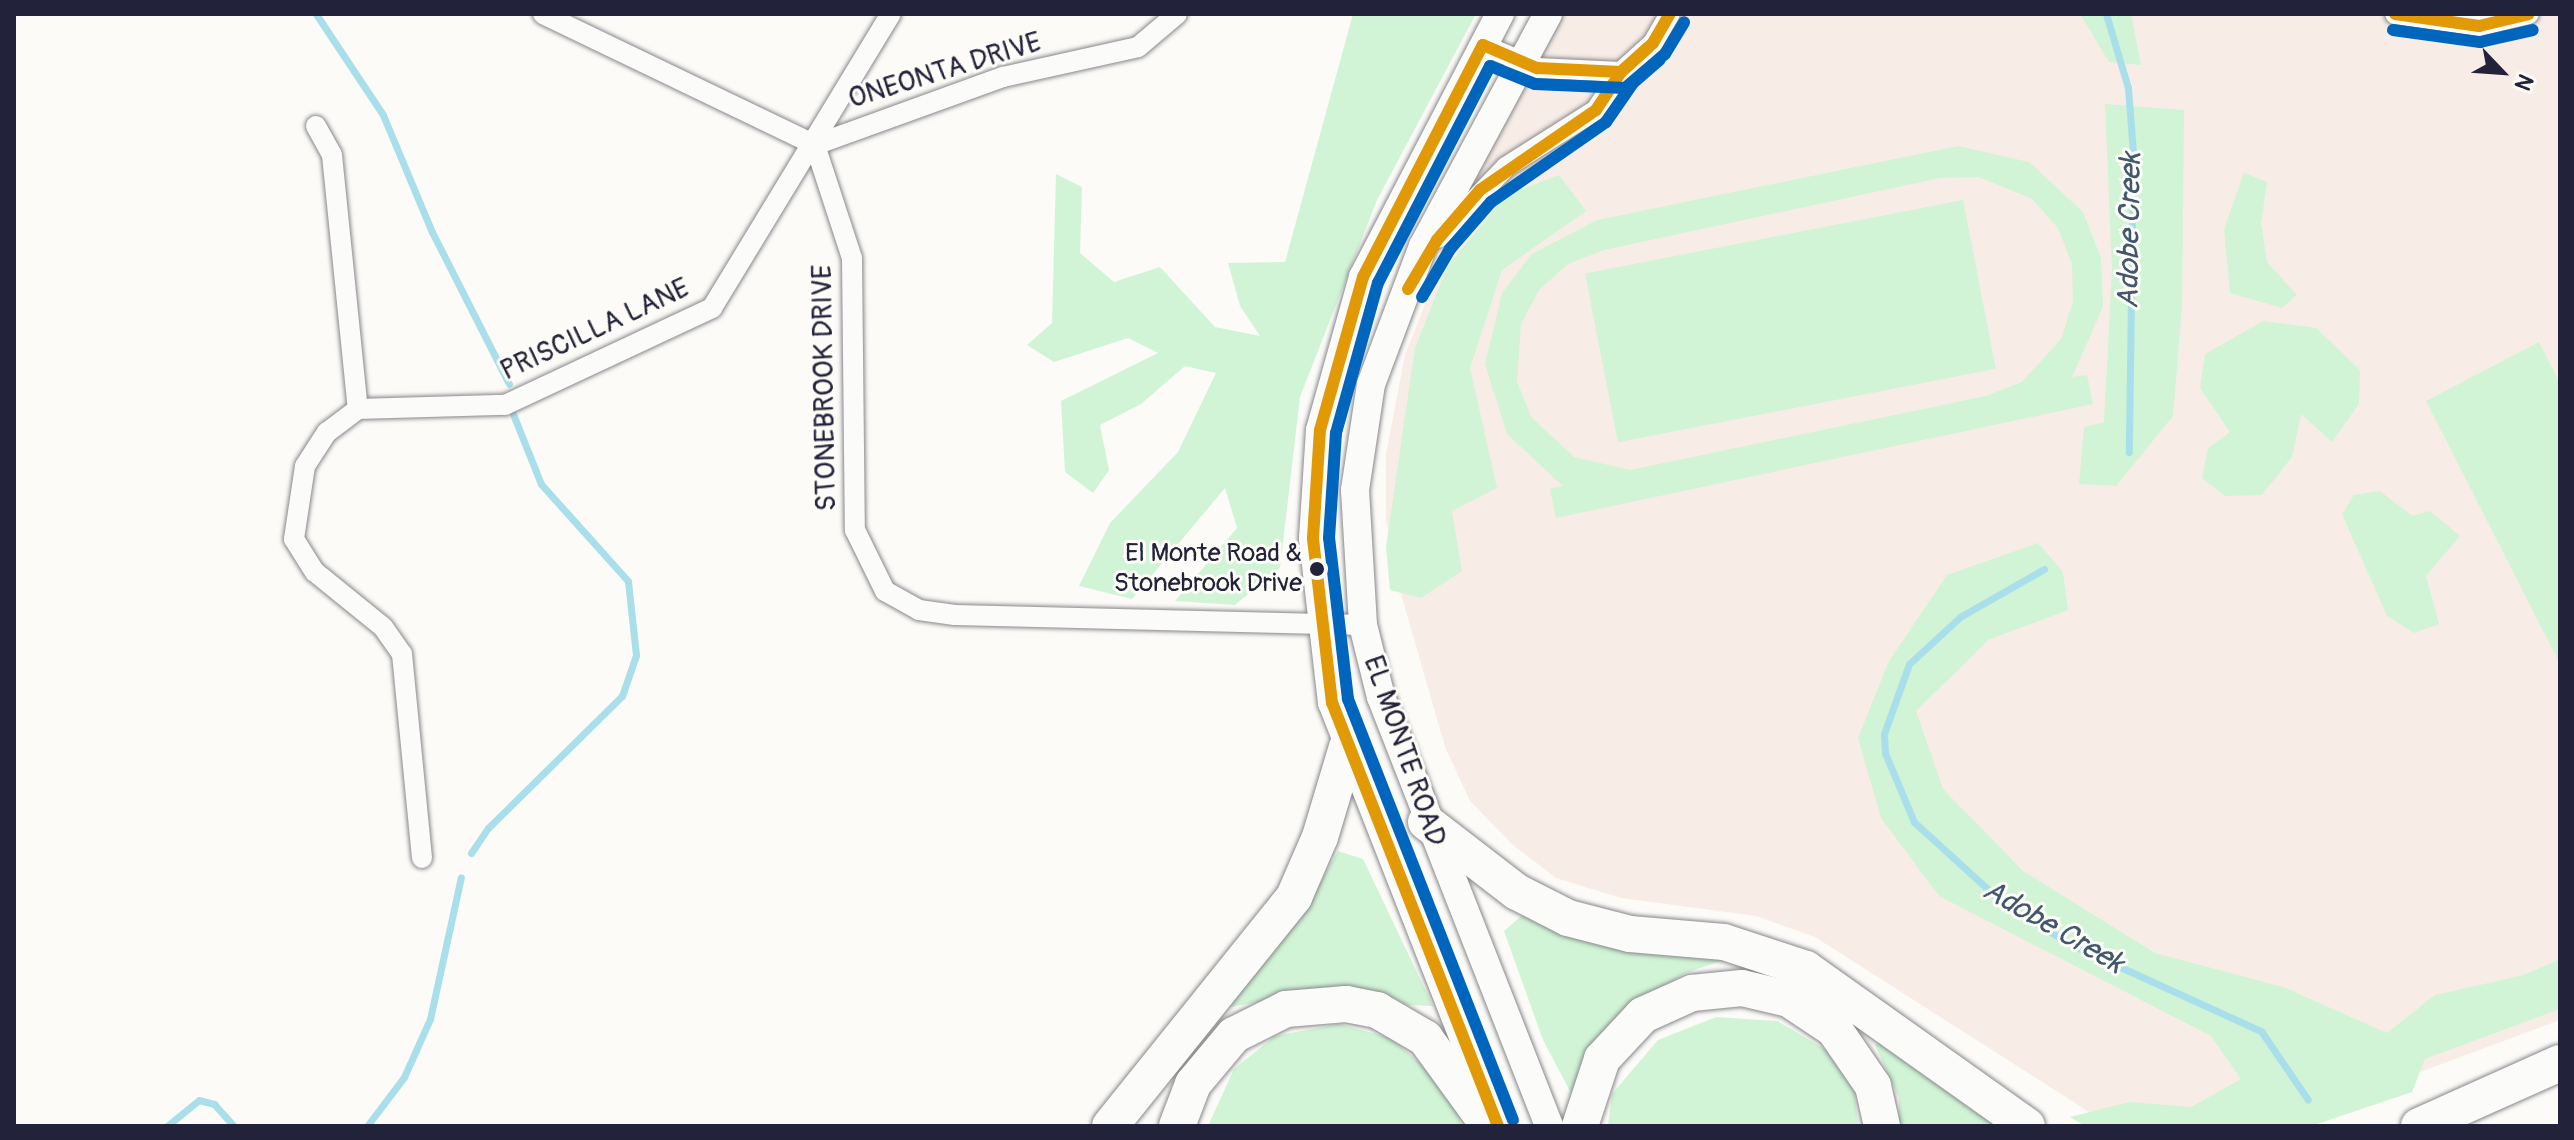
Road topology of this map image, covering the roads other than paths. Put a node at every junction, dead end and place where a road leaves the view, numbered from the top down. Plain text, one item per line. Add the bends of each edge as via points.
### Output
1 (543, 14) edge
2 (891, 14) edge
3 (1177, 14) edge
4 (1500, 14) edge
5 (1548, 14) edge
6 (1670, 14) edge
7 (2395, 14) edge
8 (2529, 14) edge
9 (1483, 45) junction
10 (1522, 64) junction
11 (1621, 72) junction
12 (316, 126) dead end
13 (815, 145) junction
14 (1395, 315) junction
15 (358, 409) junction
16 (1363, 625) junction
17 (1320, 626) junction
18 (1347, 747) junction
19 (1426, 822) junction
20 (422, 858) dead end
21 (2560, 1063) edge
22 (1110, 1126) edge
23 (1177, 1126) edge
24 (1489, 1126) edge
25 (1498, 1126) edge
26 (1549, 1126) edge
27 (1580, 1126) edge
28 (1882, 1126) edge
29 (2027, 1126) edge
30 (2419, 1126) edge

1 - 13 street
2 - 13 street, PRISCILLA LANE
3 - 13 street, ONEONTA DRIVE via 1138,47 1003,77
4 - 9 street, EL MONTE ROAD
5 - 10 street, EL MONTE ROAD
6 - 11 street via 1653,43
7 - 8 street via 2479,26
9 - 10 street
9 - 17 street, EL MONTE ROAD via 1363,277 1330,377 1314,485
10 - 11 street via 1571,74
10 - 14 street, EL MONTE ROAD via 1447,198
11 - 14 street via 1596,110 1506,167 1457,214 1418,269
12 - 15 street via 332,155
13 - 15 street, PRISCILLA LANE via 727,289 691,320 505,405
13 - 17 street, STONEBROOK DRIVE via 852,258 855,530 885,591 919,610 955,615
14 - 16 street, EL MONTE ROAD via 1371,384 1355,490
15 - 20 street via 313,449 294,539 315,572 383,627 402,654
16 - 17 street, STONEBROOK DRIVE
16 - 19 street, EL MONTE ROAD via 1381,697
17 - 18 street, EL MONTE ROAD
18 - 22 highway via 1320,837 1294,897
18 - 25 street, EL MONTE ROAD
19 - 26 street, EL MONTE ROAD
19 - 29 highway via 1517,892 1568,918 1630,934 1724,942 1806,969
21 - 30 highway
23 - 24 highway via 1193,1084 1234,1035 1259,1019 1315,1004 1377,1010 1404,1022 1445,1059
27 - 28 highway via 1589,1083 1620,1035 1668,1001 1729,988 1789,999 1834,1029 1867,1075

